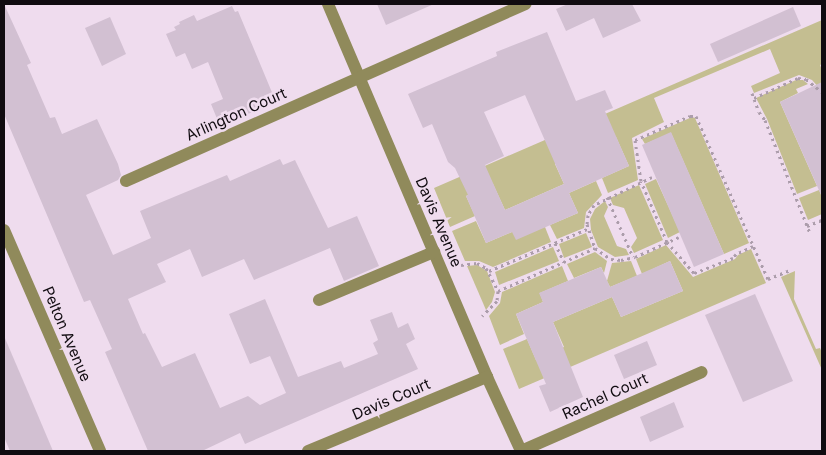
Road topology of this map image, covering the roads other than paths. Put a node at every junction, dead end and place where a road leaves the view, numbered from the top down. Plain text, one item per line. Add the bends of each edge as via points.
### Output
1 (328, 4) edge
2 (526, 4) edge
3 (360, 78) junction
4 (126, 181) dead end
5 (4, 230) edge
6 (434, 252) junction
7 (320, 300) dead end
8 (702, 372) dead end
9 (487, 377) junction
10 (100, 451) edge
11 (308, 451) edge
12 (521, 451) edge

1 - 3 street, Davis Avenue
2 - 3 street, Arlington Court
3 - 4 street, Arlington Court
3 - 6 street, Davis Avenue
5 - 10 street, Pelton Avenue
6 - 7 street
6 - 9 street, Davis Avenue
8 - 12 street, Rachel Court
9 - 11 street, Davis Court
9 - 12 street, Davis Avenue

